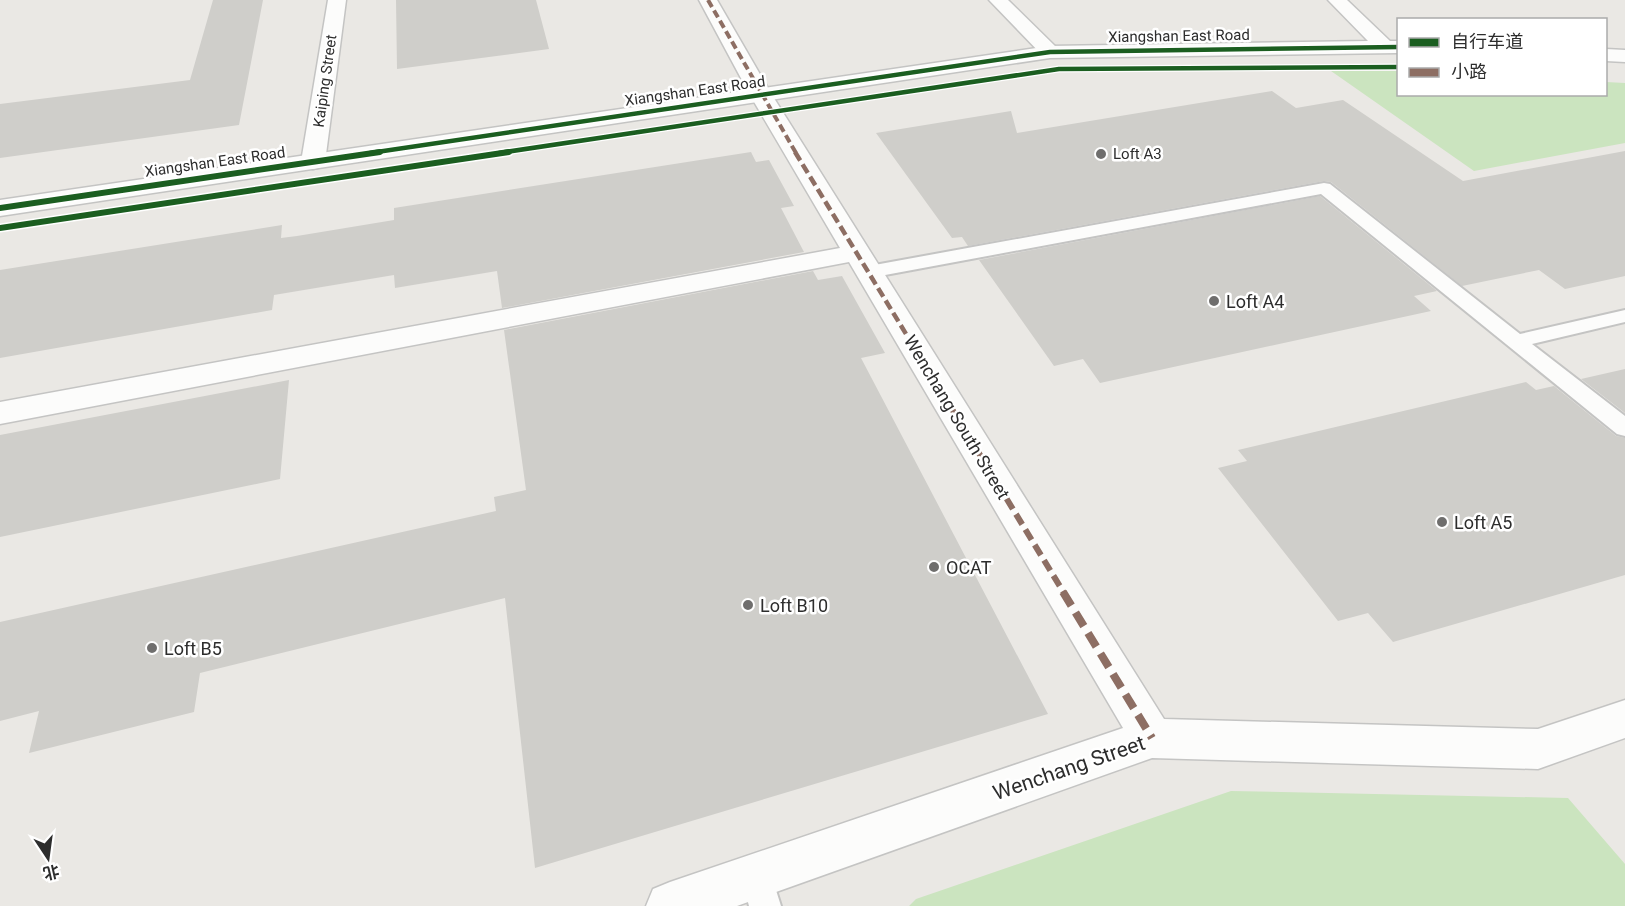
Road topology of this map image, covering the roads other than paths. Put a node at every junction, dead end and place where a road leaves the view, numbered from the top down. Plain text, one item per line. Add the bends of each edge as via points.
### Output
1 (337, 0) edge
2 (708, 0) edge
3 (998, 0) edge
4 (1337, 0) edge
5 (1392, 47) edge
6 (1050, 52) junction
7 (1607, 55) edge
8 (1625, 56) edge
9 (761, 95) junction
10 (313, 162) junction
11 (0, 208) edge
12 (863, 263) junction
13 (1625, 316) edge
14 (1516, 341) junction
15 (0, 413) edge
16 (1625, 428) edge
17 (1625, 718) edge
18 (1152, 738) junction
19 (761, 891) edge
20 (670, 906) edge

1 - 10 street, Kaiping Street
2 - 9 street, Wenchang South Street
3 - 6 street
4 - 5 street
5 - 6 street, Xiangshan East Road
6 - 9 street, Xiangshan East Road
7 - 8 street
9 - 10 street, Xiangshan East Road
9 - 12 street, Wenchang South Street
10 - 11 street, Xiangshan East Road
12 - 14 lane via 1324,188
12 - 15 street
12 - 18 street, Wenchang South Street
13 - 14 lane
14 - 16 lane
17 - 18 street, Wenchang Street via 1538,749
18 - 19 street, Wenchang Street
19 - 20 street, Wenchang Street

